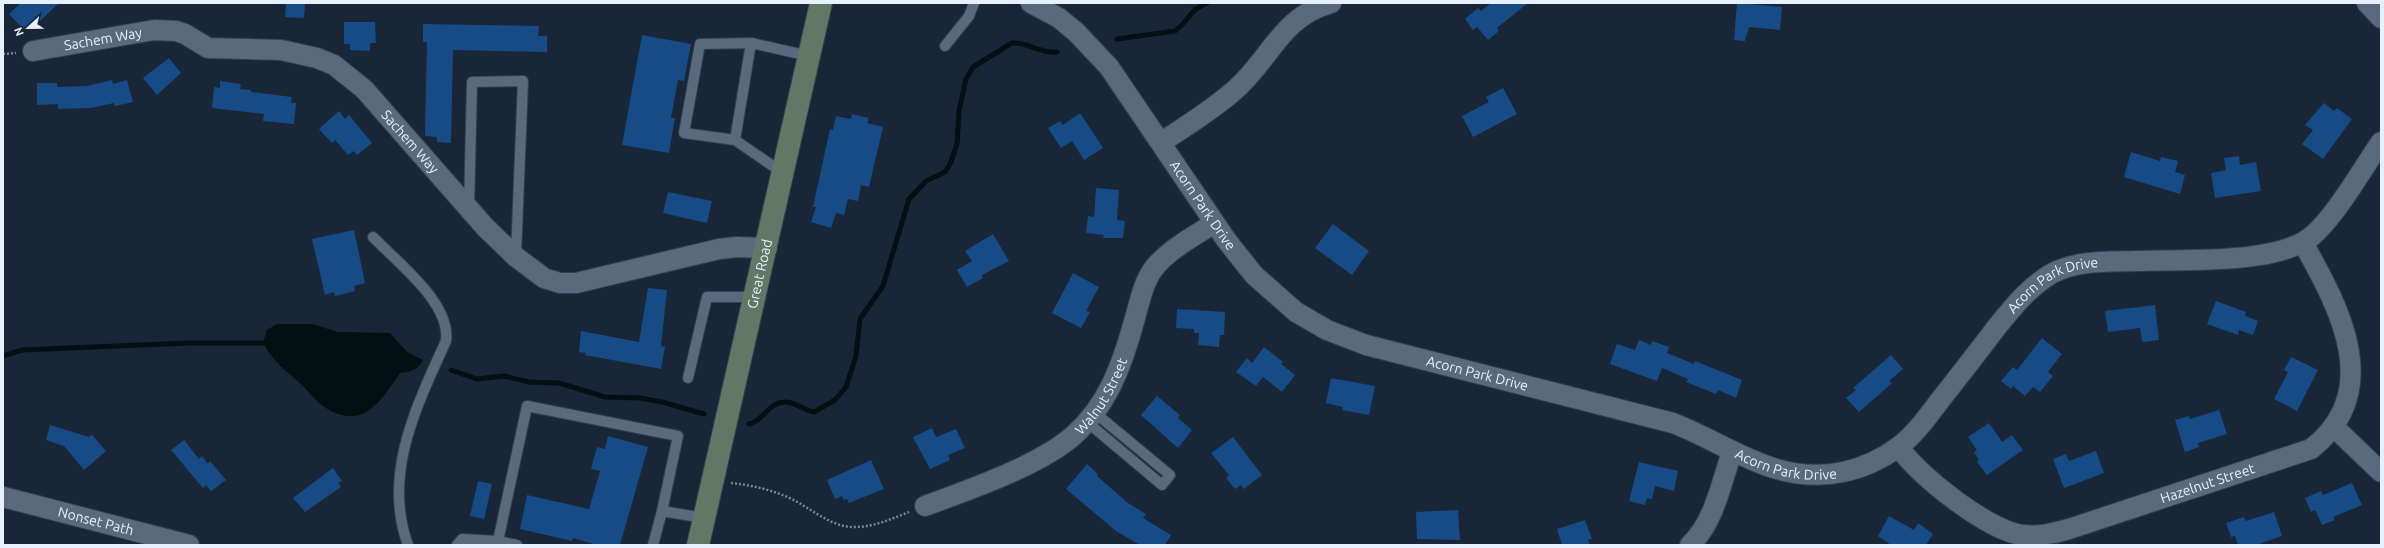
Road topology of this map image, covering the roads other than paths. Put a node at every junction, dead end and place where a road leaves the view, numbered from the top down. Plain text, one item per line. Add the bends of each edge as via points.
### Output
1 (974, 3) edge
2 (1031, 3) edge
3 (1331, 3) edge
4 (2367, 3) edge
5 (816, 9) edge
6 (2381, 18) edge
7 (752, 44) junction
8 (945, 46) dead end
9 (33, 51) dead end
10 (809, 56) junction
11 (735, 140) junction
12 (1162, 142) junction
13 (2381, 142) edge
14 (784, 173) junction
15 (469, 210) junction
16 (1214, 223) junction
17 (374, 237) dead end
18 (2303, 243) junction
19 (767, 248) junction
20 (516, 258) junction
21 (756, 297) junction
22 (688, 378) dead end
23 (1091, 417) junction
24 (2336, 429) junction
25 (1899, 447) junction
26 (1732, 452) junction
27 (2381, 472) edge
28 (3, 497) edge
29 (925, 506) road end
30 (662, 511) junction
31 (704, 518) junction
32 (498, 541) junction
33 (189, 545) edge
34 (408, 545) edge
35 (458, 545) edge
36 (517, 545) edge
37 (654, 545) edge
38 (698, 545) edge
39 (1690, 545) edge

1 - 8 lane via 969,16
2 - 12 street, Acorn Park Drive via 1059,18 1093,48 1124,85
3 - 12 street via 1305,13 1292,22 1237,89
4 - 6 street
5 - 10 main road, Great Road
7 - 10 lane
7 - 11 lane
7 - 11 lane via 700,44 684,133
9 - 15 street, Sachem Way via 165,30 184,34 208,48 281,50 317,58 334,65 364,89
10 - 14 main road, Great Road
11 - 14 lane
12 - 16 street, Acorn Park Drive
13 - 18 street, Acorn Park Drive via 2325,222
14 - 19 main road, Great Road
15 - 20 street, Sachem Way
15 - 20 lane via 472,82 523,81
16 - 23 street, Walnut Street via 1164,258 1154,269 1142,294 1128,346 1114,382
16 - 26 street, Acorn Park Drive via 1268,289 1296,312 1347,339 1672,423
17 - 34 lane via 434,300 445,319 448,331 446,341 417,405 404,450 399,506
18 - 24 street, Hazelnut Street via 2348,324 2358,356 2358,387 2349,412
18 - 25 street, Acorn Park Drive via 2271,254 2104,262 2056,272 2022,296 1924,421
19 - 20 street, Sachem Way via 719,249 576,283 560,283 544,278
19 - 21 main road, Great Road
21 - 22 lane via 707,297
21 - 31 main road, Great Road
23 - 23 lane via 1162,485 1170,475
23 - 29 street, Walnut Street via 1075,435 1050,453
24 - 25 street, Hazelnut Street via 2322,442 2296,456 2069,529 2039,535 2009,532 1986,521 1914,466
24 - 27 street
25 - 26 street, Acorn Park Drive via 1859,467 1826,474 1809,474 1770,467
26 - 39 street via 1712,512 1704,528
28 - 33 street, Nonset Path
30 - 31 lane
30 - 32 lane via 678,436 527,406
30 - 37 lane
31 - 38 main road, Great Road
32 - 35 lane via 462,539
32 - 36 lane

